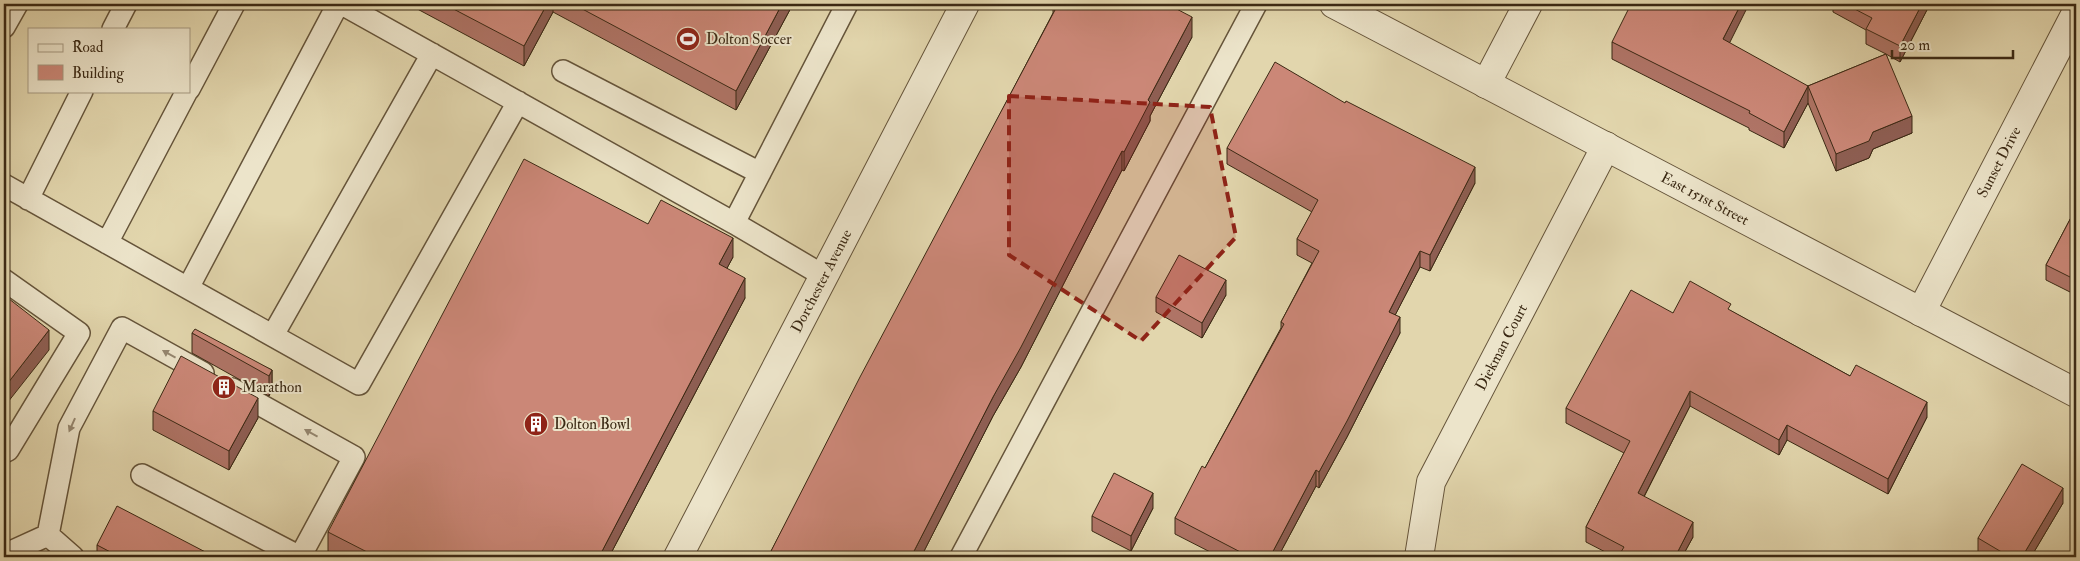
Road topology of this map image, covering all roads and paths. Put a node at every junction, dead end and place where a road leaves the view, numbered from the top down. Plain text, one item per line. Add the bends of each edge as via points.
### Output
1 (17, 4) edge
2 (126, 4) edge
3 (234, 4) edge
4 (338, 4) edge
5 (342, 4) edge
6 (847, 4) edge
7 (965, 4) edge
8 (1256, 4) edge
9 (1334, 4) edge
10 (1528, 4) edge
11 (2076, 13) edge
12 (4, 27) edge
13 (114, 28) edge
14 (432, 54) junction
15 (563, 70) dead end
16 (1486, 84) junction
17 (190, 86) edge
18 (82, 92) edge
19 (187, 92) edge
20 (518, 102) junction
21 (1606, 146) junction
22 (760, 173) junction
23 (4, 185) edge
24 (28, 199) junction
25 (734, 223) junction
26 (107, 243) junction
27 (824, 276) junction
28 (4, 280) edge
29 (188, 288) junction
30 (1921, 312) junction
31 (273, 335) junction
32 (2076, 393) edge
33 (4, 452) edge
34 (142, 475) dead end
35 (48, 535) junction
36 (4, 555) edge
37 (72, 557) edge
38 (300, 557) edge
39 (678, 557) edge
40 (960, 557) edge
41 (1419, 557) edge

1 - 12 lane
2 - 13 lane
3 - 17 lane
4 - 29 lane
5 - 14 lane
6 - 22 lane
7 - 27 street, Dorchester Avenue
8 - 40 lane
9 - 16 street, East 151st Street
10 - 16 street
11 - 30 street, Sunset Drive
14 - 20 lane
14 - 31 lane
15 - 22 lane
16 - 21 street, East 151st Street
18 - 24 lane
19 - 26 lane
20 - 25 lane
20 - 31 lane via 359,384
21 - 30 street, East 151st Street
21 - 41 street, Diekman Court via 1431,482
22 - 25 lane
23 - 24 lane
24 - 26 lane
25 - 27 lane
26 - 29 lane
27 - 39 street, Dorchester Avenue
28 - 33 lane via 79,333
29 - 31 lane
30 - 32 street, East 151st Street
34 - 38 lane
35 - 36 lane
35 - 37 lane
38 -> 35 lane via 354,457 122,328 70,428

